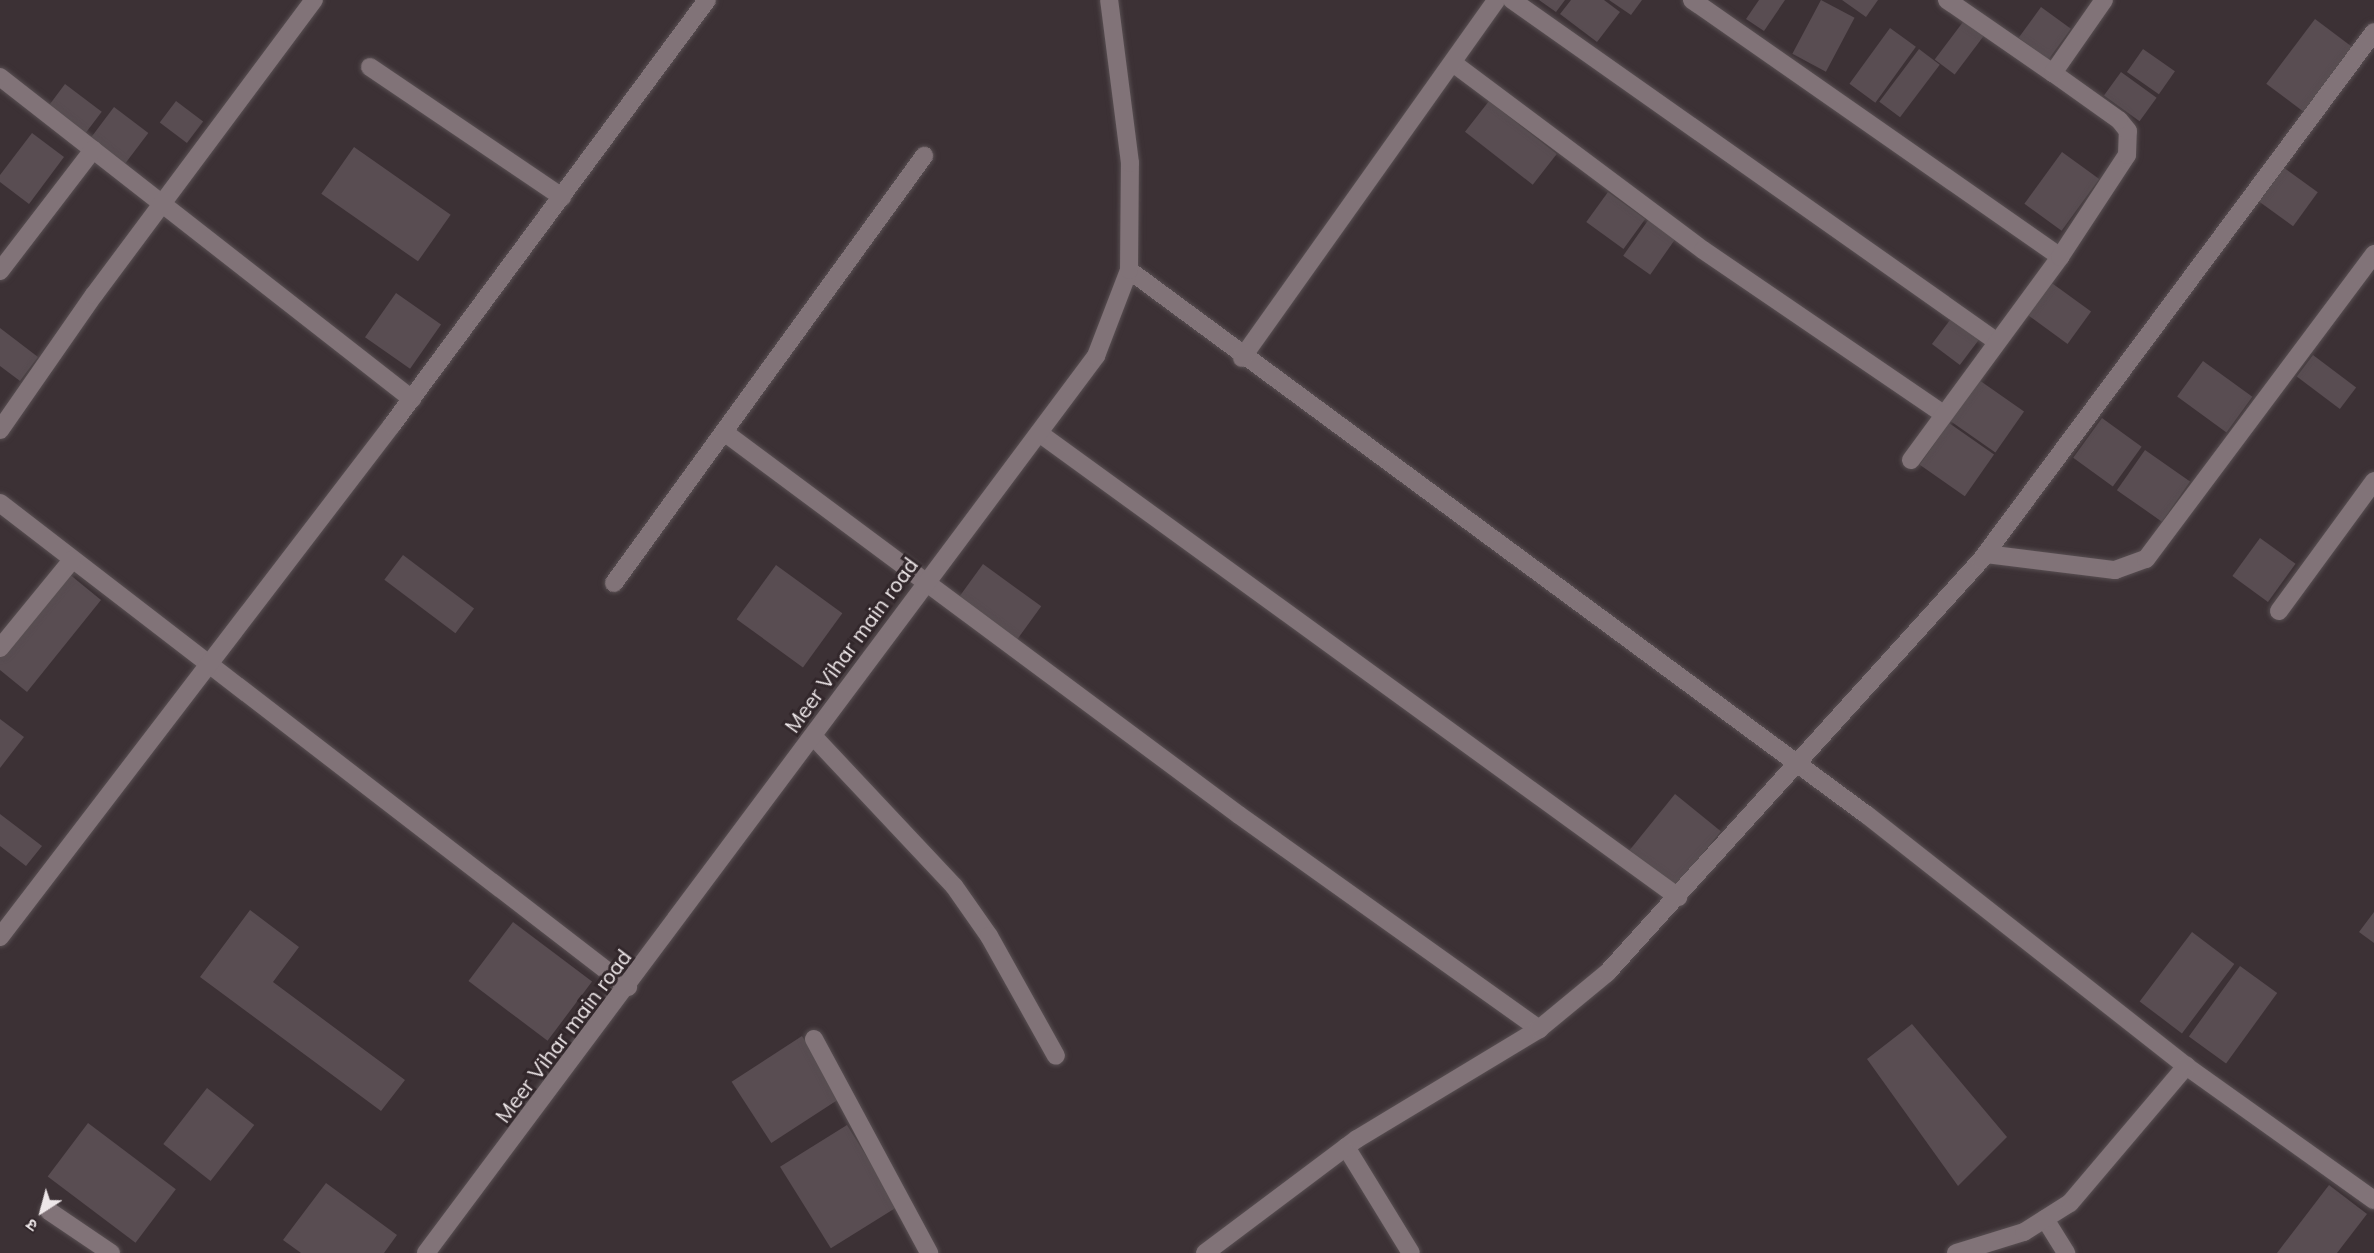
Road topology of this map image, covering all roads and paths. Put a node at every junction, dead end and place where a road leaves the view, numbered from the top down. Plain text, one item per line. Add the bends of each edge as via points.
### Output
1 (314, 0) edge
2 (706, 0) edge
3 (1109, 0) edge
4 (1496, 0) edge
5 (1512, 0) edge
6 (1692, 0) edge
7 (1947, 0) edge
8 (2104, 0) edge
9 (2374, 32) edge
10 (1453, 63) junction
11 (370, 67) dead end
12 (2054, 73) junction
13 (0, 77) edge
14 (93, 150) junction
15 (924, 156) dead end
16 (562, 197) junction
17 (163, 204) junction
18 (2374, 254) edge
19 (2060, 257) junction
20 (1129, 270) junction
21 (0, 271) edge
22 (1996, 341) junction
23 (1242, 358) junction
24 (412, 399) junction
25 (1942, 413) junction
26 (0, 430) edge
27 (724, 432) junction
28 (1039, 433) junction
29 (1911, 460) dead end
30 (2374, 481) edge
31 (0, 503) edge
32 (1986, 554) junction
33 (72, 560) junction
34 (924, 581) junction
35 (614, 584) dead end
36 (2279, 611) dead end
37 (0, 648) edge
38 (209, 668) junction
39 (813, 736) junction
40 (1800, 765) junction
41 (1678, 897) junction
42 (0, 937) edge
43 (628, 987) junction
44 (1539, 1029) junction
45 (814, 1039) dead end
46 (1056, 1056) dead end
47 (2186, 1066) junction
48 (1346, 1147) junction
49 (2374, 1200) edge
50 (49, 1211) dead end
51 (2044, 1219) junction
52 (111, 1253) edge
53 (426, 1253) edge
54 (929, 1253) edge
55 (1205, 1253) edge
56 (1411, 1253) edge
57 (1956, 1253) edge
58 (2066, 1253) edge

1 - 17 street
2 - 16 street
3 - 20 street, Meer Vihar main road via 1130,163
4 - 10 street
5 - 22 street
6 - 19 street
7 - 12 street
8 - 12 street
9 - 32 street
10 - 23 street
10 - 25 street via 1703,250
11 - 16 street
12 - 19 street via 2120,120 2130,141 2109,187
13 - 14 street
14 - 17 street
14 - 21 street
15 - 27 street
16 - 24 street
17 - 24 street
17 - 26 street
18 - 32 street via 2146,559 2115,570
19 - 22 street
20 - 23 street
20 - 28 street, Meer Vihar main road via 1096,356
22 - 25 street
23 - 40 street
24 - 38 street
25 - 29 street
27 - 34 street
27 - 35 street
28 - 34 street, Meer Vihar main road
28 - 41 street
30 - 36 street
31 - 33 street
32 - 40 street
33 - 37 street
33 - 38 street
34 - 39 street, Meer Vihar main road
34 - 44 street
38 - 42 street
38 - 43 street
39 - 43 street, Meer Vihar main road
39 - 46 street via 954,886 989,936
40 - 41 street
40 - 47 street
41 - 44 street via 1607,972
43 - 53 street, Meer Vihar main road
44 - 48 street
45 - 54 street
47 - 49 street
47 - 51 street via 2070,1203
48 - 55 street
48 - 56 street
50 - 52 street
51 - 57 street via 2024,1232
51 - 58 street

